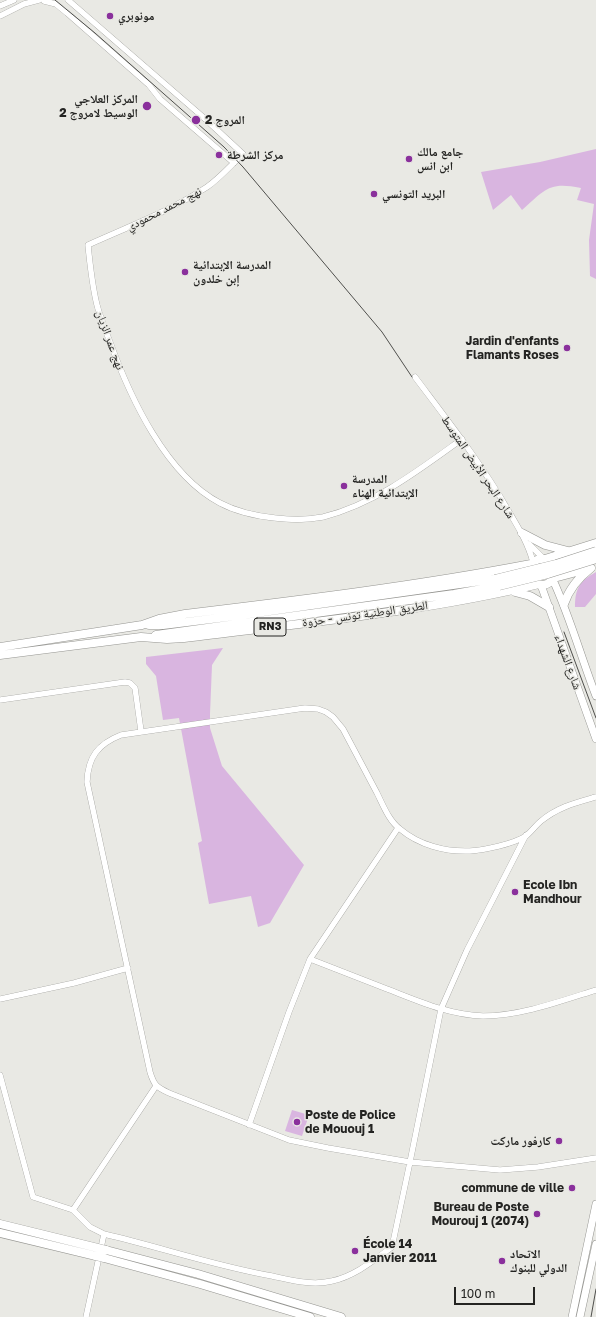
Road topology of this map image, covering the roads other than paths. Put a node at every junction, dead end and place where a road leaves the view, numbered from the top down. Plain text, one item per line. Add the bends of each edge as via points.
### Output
1 (14, 0) edge
2 (42, 0) edge
3 (68, 0) edge
4 (0, 6) edge
5 (0, 16) edge
6 (234, 163) junction
7 (88, 245) joint
8 (415, 377) dead end
9 (462, 439) junction
10 (523, 536) junction
11 (596, 543) edge
12 (596, 551) edge
13 (570, 552) junction
14 (544, 559) junction
15 (596, 559) edge
16 (532, 563) junction
17 (593, 567) edge
18 (553, 579) junction
19 (497, 582) junction
20 (540, 585) junction
21 (508, 592) junction
22 (564, 604) junction
23 (549, 607) junction
24 (142, 625) junction
25 (141, 637) junction
26 (0, 647) edge
27 (0, 655) edge
28 (596, 696) edge
29 (0, 700) edge
30 (141, 731) junction
31 (596, 739) edge
32 (596, 797) edge
33 (398, 828) junction
34 (526, 836) junction
35 (310, 959) junction
36 (128, 968) junction
37 (596, 990) edge
38 (0, 999) edge
39 (440, 1009) junction
40 (0, 1075) edge
41 (156, 1086) junction
42 (249, 1125) junction
43 (596, 1158) edge
44 (410, 1162) junction
45 (596, 1204) edge
46 (73, 1210) junction
47 (0, 1224) edge
48 (0, 1232) edge
49 (104, 1234) junction
50 (596, 1244) edge
51 (101, 1253) junction
52 (86, 1317) edge
53 (310, 1317) edge
54 (341, 1317) edge
55 (572, 1317) edge
56 (580, 1317) edge

1 - 4 street
2 - 5 street via 24,4
2 - 6 street via 53,3 67,13
3 - 6 street, نهج محمد محمودي via 204,117 243,154
6 - 7 street, نهج محمد محمودي via 210,184 172,206
7 - 9 street, نهج عمر الزيان via 101,320 132,394 161,447 197,487 219,503 265,517 322,517 347,510 381,494
8 - 9 street, شارع البحر الأبيض المتوسط
9 - 10 street, شارع البحر الأبيض المتوسط
10 - 13 highway
10 - 14 street, شارع البحر الأبيض المتوسط
10 - 16 street, شارع البحر الأبيض المتوسط
11 - 13 highway, RN3
12 - 19 highway, bridge
13 - 14 highway, RN3
14 - 16 highway, الطريق الوطنية تونس - حزوة / RN3 via 537,559
14 - 18 highway via 554,565 556,572
15 - 19 highway, bridge via 548,574
16 - 20 highway via 529,574 533,581
16 - 24 highway, الطريق الوطنية تونس - حزوة / RN3 via 410,585 181,615
17 - 18 highway, RN3
17 - 22 highway via 576,581
18 - 20 highway, الطريق الوطنية تونس - حزوة / RN3 via 547,584
18 - 22 main road, شارع الشهداء
19 - 24 highway via 164,625
19 - 25 highway via 447,595
20 - 21 highway, الطريق الوطنية تونس - حزوة / RN3
20 - 23 main road, شارع الشهداء
21 - 23 highway via 530,596
21 - 25 highway, الطريق الوطنية تونس - حزوة / RN3 via 408,609 184,638
22 - 28 main road, شارع الشهداء
23 - 31 main road, شارع الشهداء
24 - 26 highway, الطريق الوطنية تونس - حزوة / RN3
25 - 27 highway, الطريق الوطنية تونس - حزوة / RN3
29 - 30 street via 130,683 135,688
30 - 33 street via 305,708 326,712 343,729
30 - 36 street via 121,735 104,743 93,756 87,773 94,819
32 - 34 street via 564,806 539,822
33 - 34 street via 413,838 438,848 462,851 485,850
33 - 35 street
34 - 39 street via 467,950
35 - 39 street
35 - 42 street
36 - 38 street
36 - 41 street via 150,1072
37 - 39 street via 507,1014 483,1016
39 - 44 street
40 - 46 street via 33,1197
41 - 42 street
41 - 46 street
42 - 44 street via 297,1141
43 - 44 street via 500,1170
44 - 49 street via 392,1247 359,1270 330,1282 314,1283 254,1273
45 - 55 main road
46 - 49 street via 90,1227
47 - 51 highway
48 - 51 highway
49 - 52 street
50 - 56 main road
51 - 53 highway
51 - 54 highway via 198,1274

